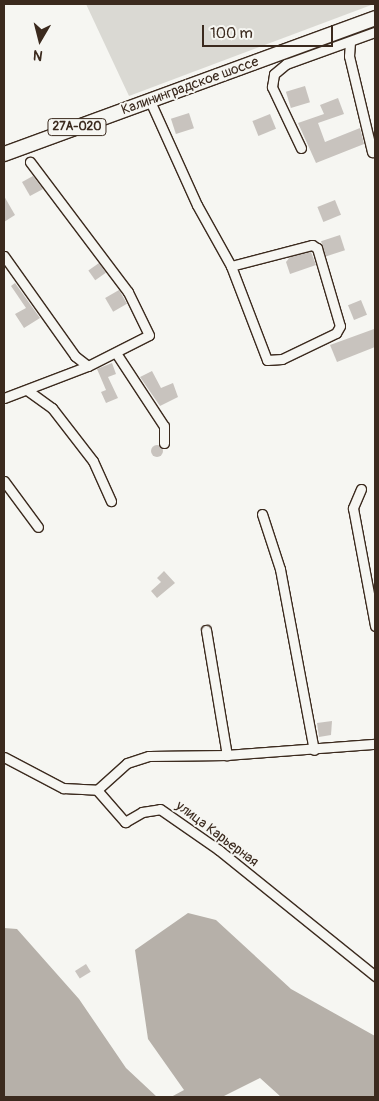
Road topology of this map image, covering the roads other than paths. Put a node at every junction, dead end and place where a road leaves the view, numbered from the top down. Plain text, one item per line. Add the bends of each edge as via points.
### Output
1 (375, 18) edge
2 (375, 32) edge
3 (350, 42) junction
4 (150, 101) junction
5 (300, 148) dead end
6 (372, 152) dead end
7 (4, 154) edge
8 (30, 162) dead end
9 (4, 256) edge
10 (231, 266) junction
11 (116, 353) junction
12 (88, 366) junction
13 (27, 390) junction
14 (4, 398) edge
15 (164, 443) dead end
16 (4, 481) edge
17 (361, 489) dead end
18 (111, 501) dead end
19 (262, 514) dead end
20 (38, 527) dead end
21 (375, 626) edge
22 (206, 630) dead end
23 (375, 744) edge
24 (314, 750) junction
25 (227, 755) junction
26 (4, 757) edge
27 (97, 790) junction
28 (375, 976) edge

1 - 4 main road, Калининградское шоссе / 27А-020
2 - 3 street
3 - 5 street via 286,64 274,74 272,88
3 - 6 street via 349,56
4 - 7 main road, Калининградское шоссе / 27А-020
4 - 10 street via 197,205
8 - 11 street via 128,292 148,330 146,340
9 - 12 street via 75,356
10 - 10 street via 312,245 340,326 336,332 282,359 267,360
11 - 12 street
11 - 15 street via 164,426
12 - 13 street
13 - 14 street
13 - 18 street via 52,408 93,461
16 - 20 street
17 - 21 street via 353,508
19 - 24 street via 280,569
22 - 25 street
23 - 24 street
24 - 25 street
25 - 27 street via 149,756 127,763
26 - 27 street via 63,788
27 - 28 street, улица Карьерная via 125,822 142,812 160,808 219,850

